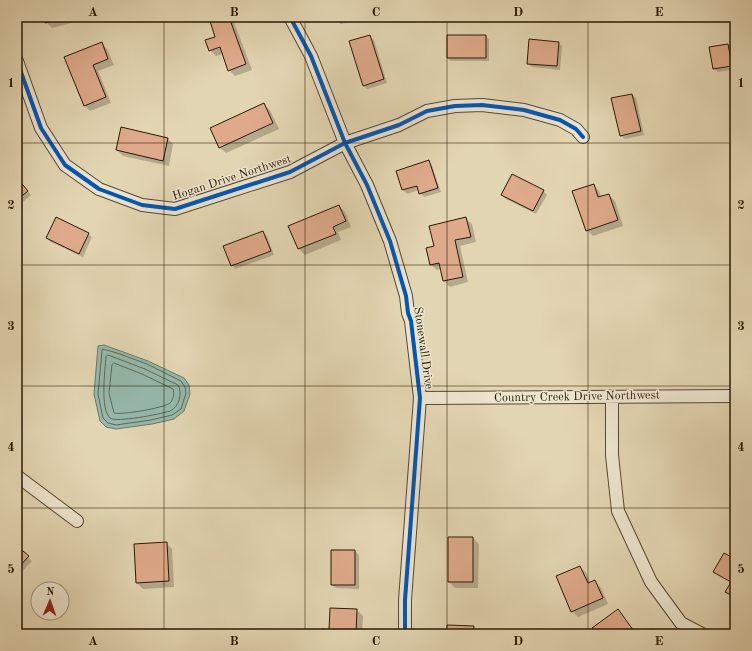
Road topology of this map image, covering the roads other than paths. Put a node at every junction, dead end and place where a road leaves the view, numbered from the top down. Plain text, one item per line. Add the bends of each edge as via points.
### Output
1 (290, 17) edge
2 (17, 61) edge
3 (584, 137) dead end
4 (345, 143) junction
5 (612, 396) junction
6 (735, 396) edge
7 (420, 398) junction
8 (17, 476) edge
9 (78, 520) dead end
10 (405, 634) edge
11 (702, 634) edge

1 - 4 street, Stonewall Drive via 311,56
2 - 4 street, Hogan Drive Northwest via 41,128 65,165 99,189 142,205 175,209 290,172
3 - 4 street, Hogan Drive Northwest via 560,120 524,110 482,105 427,111 399,125
4 - 7 street, Stonewall Drive via 367,185 390,241 411,321
5 - 6 street, Country Creek Drive Northwest
5 - 7 street, Country Creek Drive Northwest
5 - 11 street via 612,455 618,511 651,582 681,622
7 - 10 street, Stonewall Drive via 405,600
8 - 9 street

